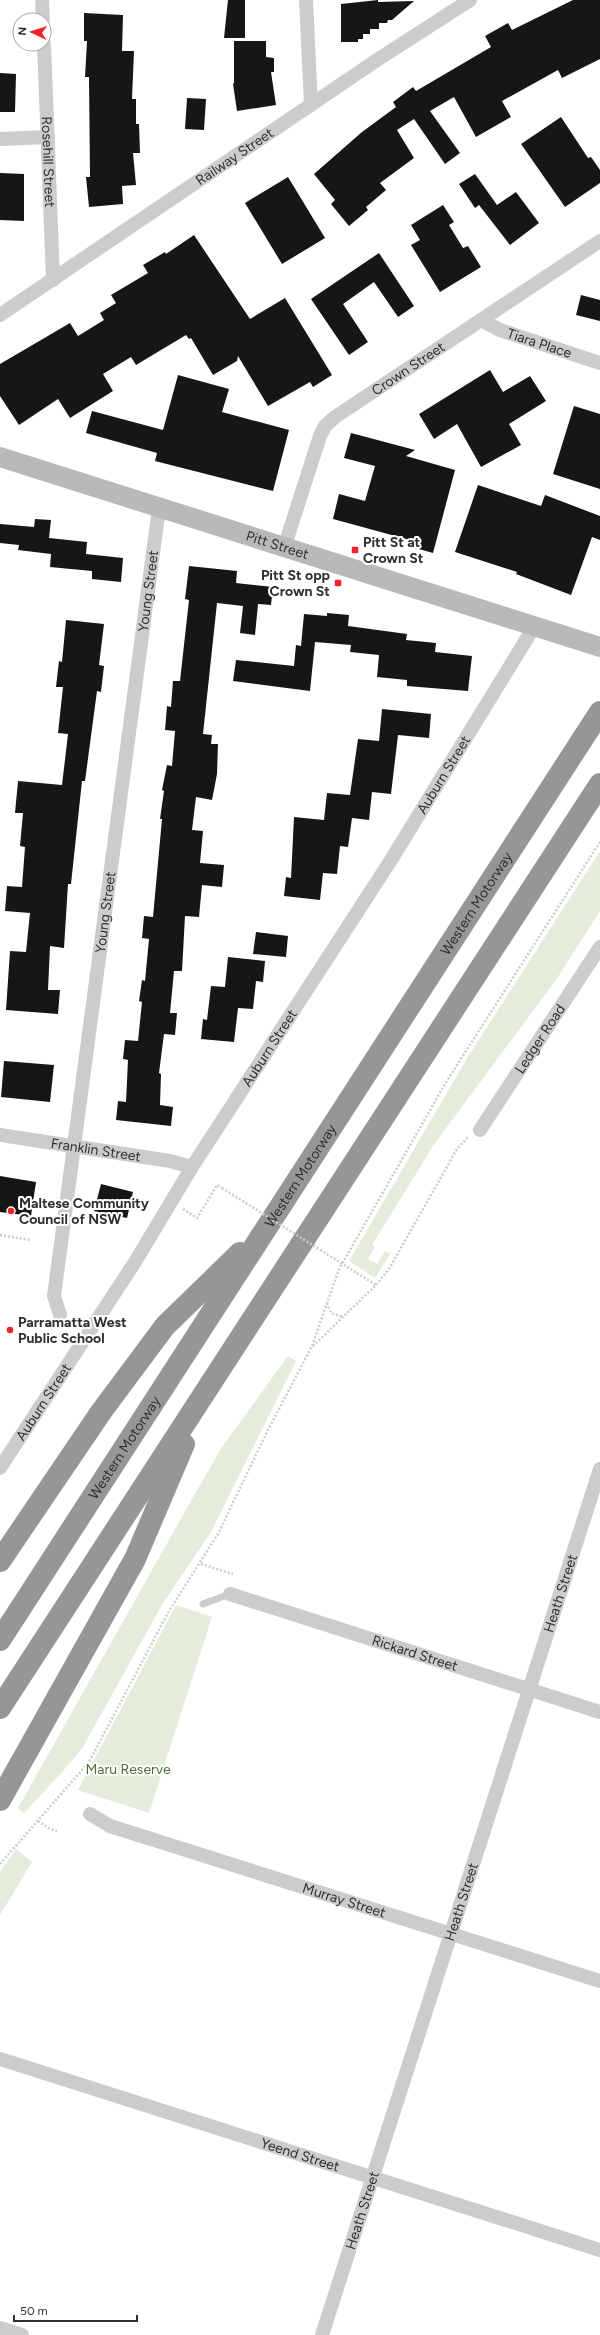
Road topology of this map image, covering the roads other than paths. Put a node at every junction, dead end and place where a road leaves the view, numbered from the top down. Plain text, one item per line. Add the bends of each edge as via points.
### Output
1 (42, 0) edge
2 (306, 0) edge
3 (470, 0) edge
4 (43, 12) edge
5 (44, 52) edge
6 (311, 105) junction
7 (48, 137) junction
8 (0, 139) edge
9 (600, 241) edge
10 (53, 280) junction
11 (0, 315) edge
12 (482, 320) junction
13 (600, 362) edge
14 (0, 457) edge
15 (159, 508) junction
16 (284, 548) junction
17 (534, 627) junction
18 (600, 647) edge
19 (600, 712) edge
20 (600, 784) edge
21 (600, 947) edge
22 (480, 1130) road end
23 (0, 1134) edge
24 (75, 1145) junction
25 (192, 1167) junction
26 (268, 1226) junction
27 (60, 1315) dead end
28 (206, 1391) junction
29 (0, 1468) edge
30 (600, 1469) edge
31 (0, 1561) edge
32 (230, 1594) joint
33 (203, 1604) dead end
34 (0, 1640) edge
35 (528, 1690) junction
36 (0, 1708) edge
37 (600, 1712) edge
38 (0, 1800) edge
39 (90, 1814) dead end
40 (450, 1934) junction
41 (600, 1981) edge
42 (0, 2059) edge
43 (372, 2179) junction
44 (600, 2250) edge
45 (0, 2328) edge
46 (22, 2335) edge
47 (322, 2335) edge

1 - 4 street
2 - 6 street
3 - 6 street, Railway Street
5 - 7 street, Rosehill Street
6 - 10 street, Railway Street
7 - 8 street
7 - 10 street, Rosehill Street
9 - 12 street, Crown Street
10 - 11 street, Railway Street
12 - 13 street, Tiara Place via 500,330
12 - 16 street, Crown Street via 325,426
14 - 15 main road, Pitt Street
15 - 16 main road, Pitt Street
15 - 24 street, Young Street
16 - 17 main road, Pitt Street
17 - 18 main road, Pitt Street
17 - 25 street, Auburn Street via 441,781
19 - 26 highway, Western Motorway
20 - 28 highway
21 - 22 street, Ledger Road
23 - 24 street, Franklin Street
24 - 25 street, Franklin Street via 174,1161
24 - 27 street, Young Street via 54,1296
25 - 29 street, Auburn Street via 135,1262
26 - 31 highway via 165,1326 101,1412
26 - 34 highway, Western Motorway
28 - 36 highway
28 - 38 highway via 136,1559
30 - 35 street, Heath Street
32 - 33 lane
32 - 35 street, Rickard Street
35 - 37 street, Rickard Street
35 - 40 street, Heath Street
39 - 40 street, Murray Street via 110,1826
40 - 41 street, Murray Street
40 - 43 street, Heath Street
42 - 43 street, Yeend Street
43 - 44 street, Yeend Street
43 - 47 street, Heath Street
45 - 46 street

